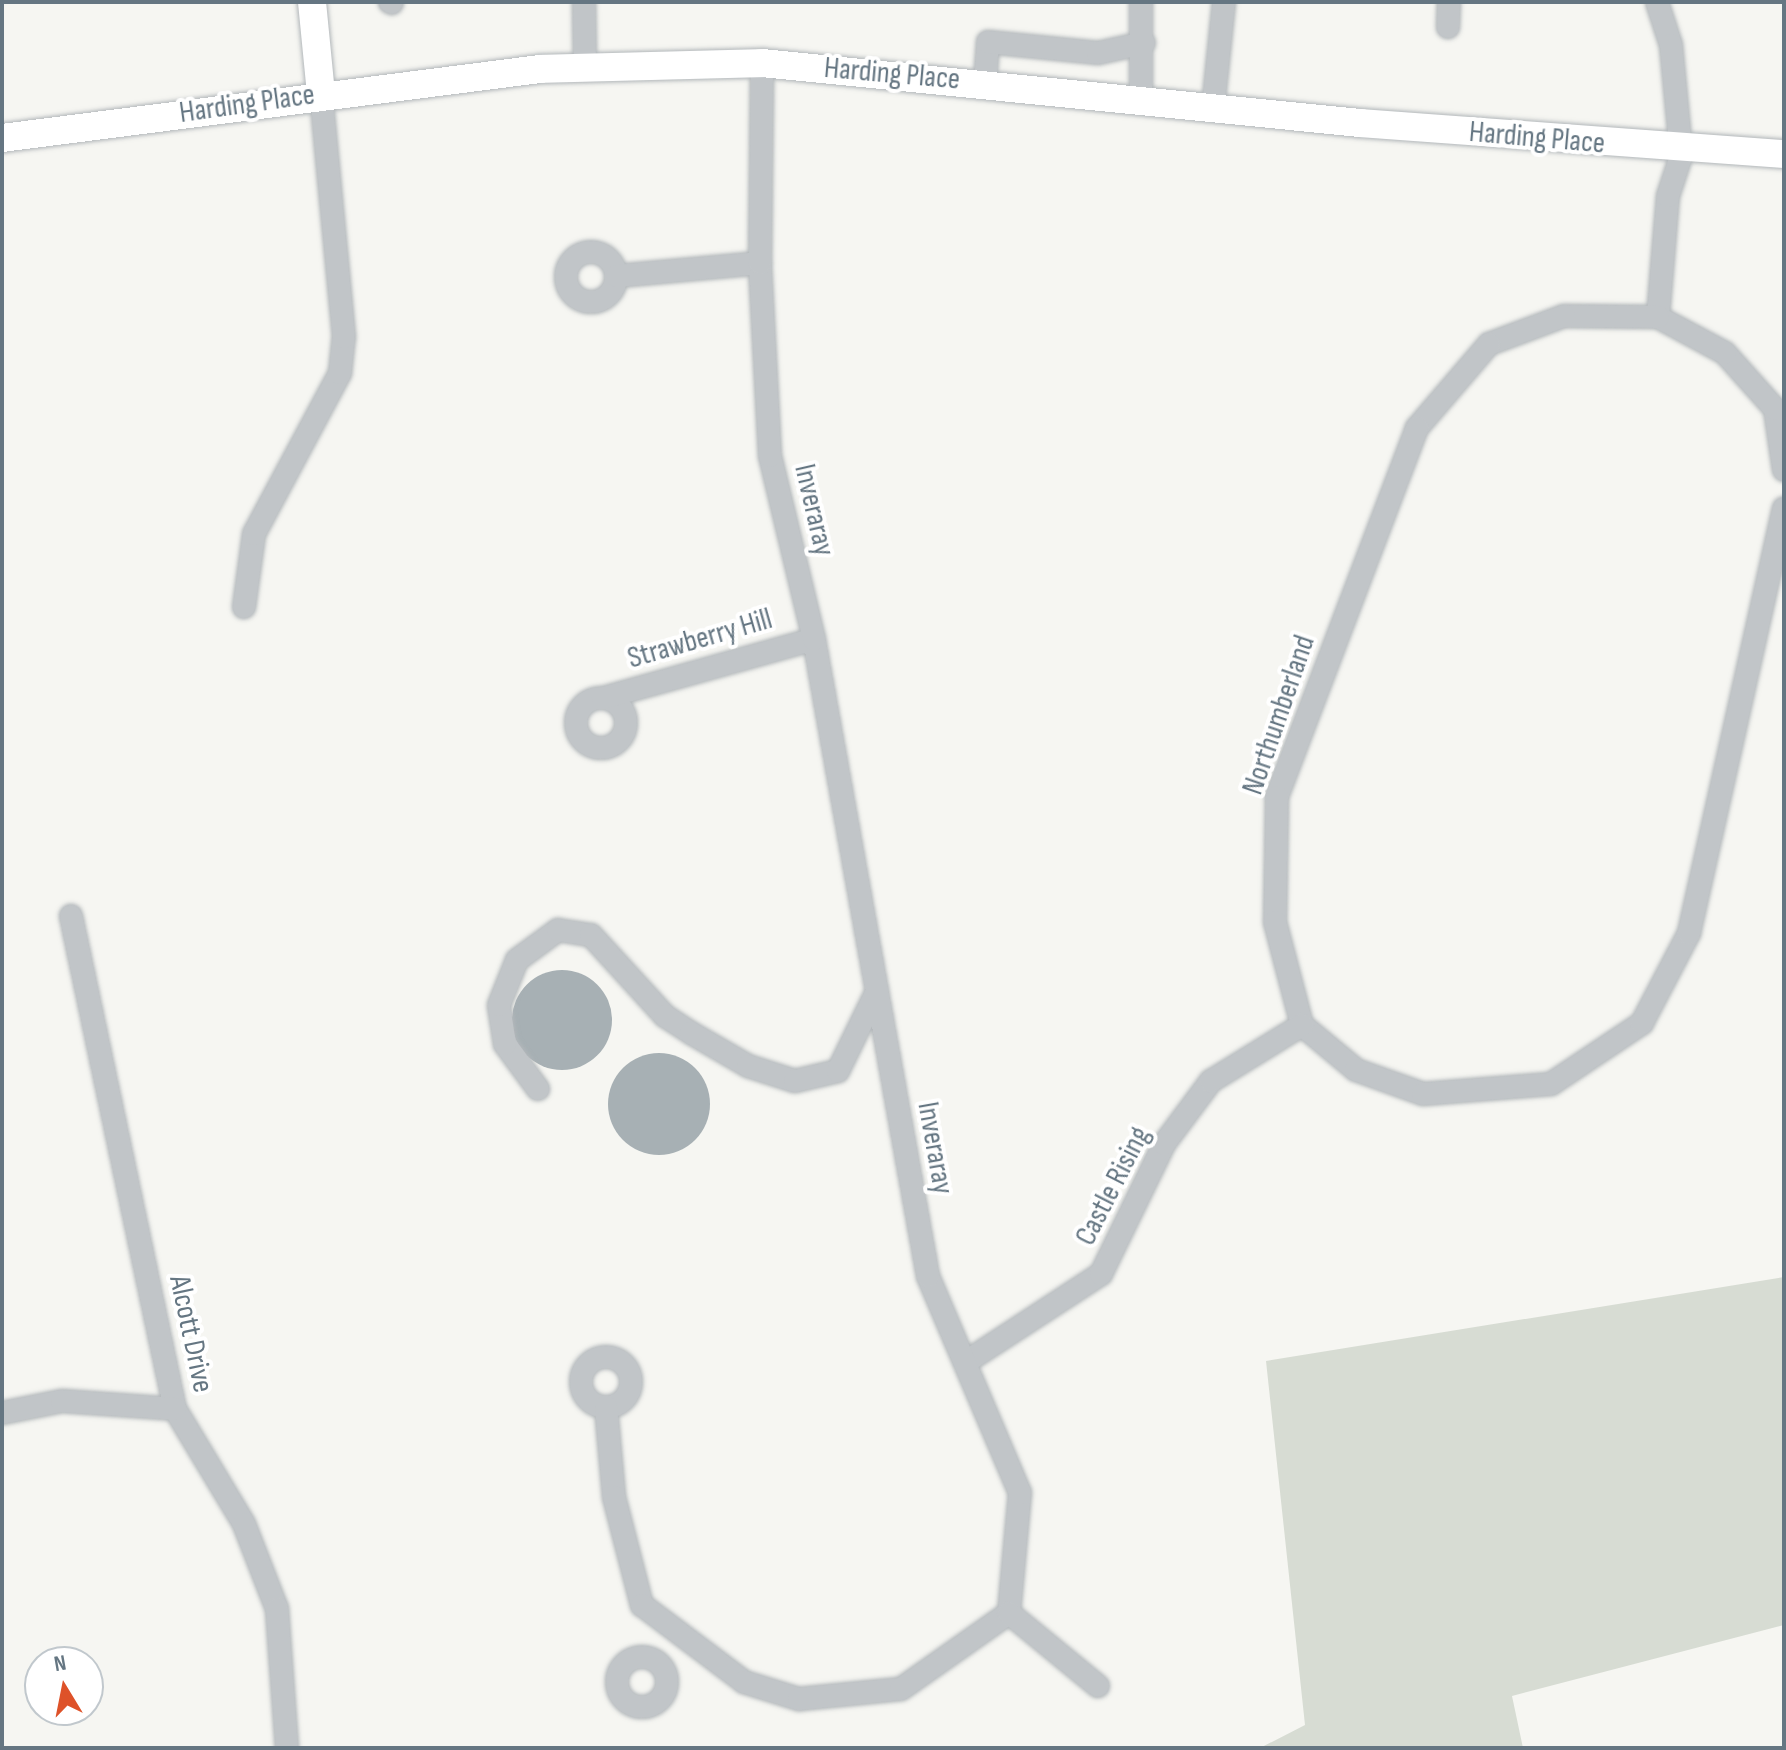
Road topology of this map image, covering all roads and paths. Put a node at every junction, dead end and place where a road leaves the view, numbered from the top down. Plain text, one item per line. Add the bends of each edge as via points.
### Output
1 (312, 2) edge
2 (584, 2) edge
3 (1141, 2) edge
4 (1449, 2) edge
5 (1657, 2) edge
6 (1223, 5) edge
7 (1448, 27) dead end
8 (1144, 43) junction
9 (762, 63) junction
10 (585, 66) junction
11 (985, 83) junction
12 (321, 93) junction
13 (1141, 99) junction
14 (1213, 108) junction
15 (2, 138) edge
16 (1682, 150) junction
17 (1784, 154) edge
18 (760, 263) junction
19 (617, 276) dead end
20 (1658, 317) junction
21 (1780, 407) edge
22 (1784, 470) edge
23 (1784, 508) edge
24 (244, 607) dead end
25 (814, 639) junction
26 (603, 698) dead end
27 (71, 916) dead end
28 (877, 991) junction
29 (1302, 1025) junction
30 (538, 1089) dead end
31 (966, 1362) junction
32 (606, 1407) dead end
33 (175, 1409) junction
34 (2, 1413) edge
35 (1009, 1613) junction
36 (682, 1638) junction
37 (659, 1663) dead end
38 (1098, 1686) dead end
39 (287, 1748) edge

1 - 12 main road
2 - 10 street
3 - 8 street
4 - 7 street
5 - 16 street via 1671,45
6 - 14 street
8 - 11 street via 1098,53 988,42
8 - 13 street
9 - 10 main road, Harding Place
9 - 11 main road, Harding Place
9 - 18 street, Inveraray
10 - 12 main road, Harding Place
11 - 13 main road, Harding Place
12 - 15 main road, Harding Place
12 - 24 street via 344,337 340,373 254,534
13 - 14 main road, Harding Place
14 - 16 main road, Harding Place
16 - 17 main road, Harding Place
16 - 20 street via 1668,196
18 - 19 street
18 - 25 street, Inveraray via 770,456
20 - 21 street, Northumberland via 1725,353
20 - 29 street, Northumberland via 1564,316 1489,344 1417,428 1277,797 1275,922
21 - 22 street, Northumberland
23 - 29 street via 1689,933 1642,1023 1551,1084 1423,1094 1356,1070
25 - 26 street, Strawberry Hill
25 - 28 street, Inveraray
27 - 33 street, Alcott Drive
28 - 30 street via 838,1071 795,1081 748,1066 691,1033 591,935 558,930 517,960 499,1005 505,1044
28 - 31 street, Inveraray via 928,1276
29 - 31 street, Castle Rising via 1211,1081 1164,1144 1101,1274
31 - 35 street, Inveraray via 1020,1493
32 - 36 street via 625,1558 642,1605
33 - 34 street via 62,1401
33 - 39 street, Alcott Drive via 244,1524 277,1609
35 - 36 street via 901,1689 799,1699 744,1682
35 - 38 street
36 - 37 street

